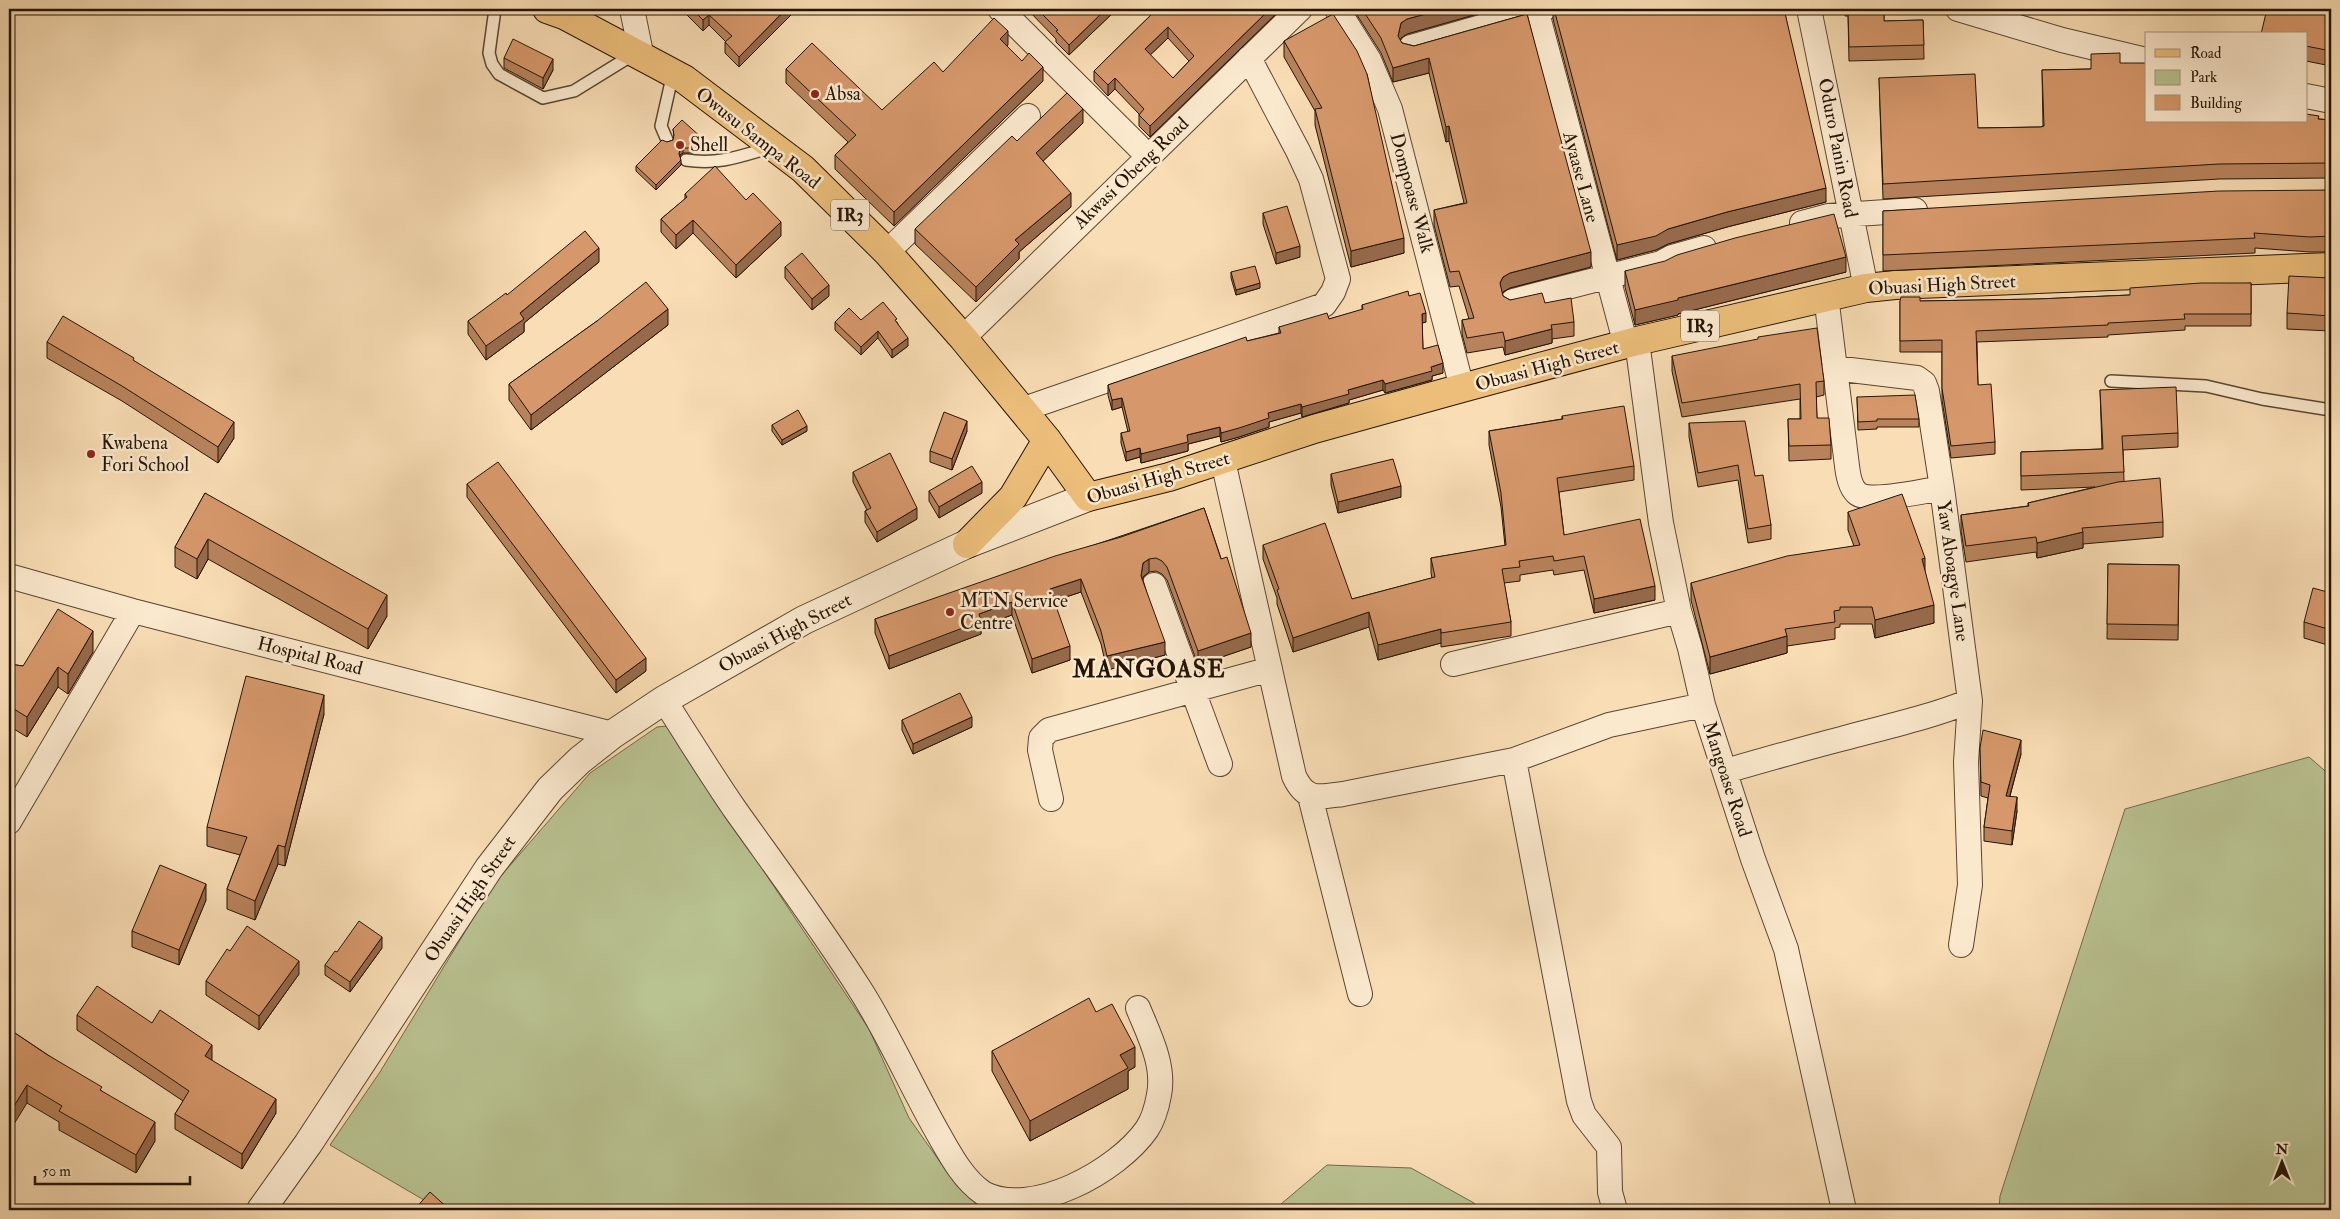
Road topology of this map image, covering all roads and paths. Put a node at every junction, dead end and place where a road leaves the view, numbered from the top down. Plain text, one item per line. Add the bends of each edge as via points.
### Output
1 (495, 9) edge
2 (547, 9) edge
3 (632, 9) edge
4 (1000, 9) edge
5 (1300, 9) edge
6 (1337, 9) edge
7 (1539, 9) edge
8 (1809, 9) edge
9 (1958, 9) edge
10 (1411, 47) edge
11 (638, 56) junction
12 (1249, 58) junction
13 (2145, 60) edge
14 (673, 73) junction
15 (2308, 96) edge
16 (2331, 101) edge
17 (1028, 116) dead end
18 (667, 140) edge
19 (772, 146) junction
20 (1148, 156) junction
21 (686, 160) dead end
22 (1939, 209) edge
23 (1851, 214) junction
24 (1780, 228) edge
25 (1723, 242) edge
26 (887, 252) junction
27 (2331, 267) edge
28 (1608, 276) junction
29 (1866, 288) junction
30 (1826, 296) junction
31 (1513, 301) edge
32 (963, 338) junction
33 (1632, 343) junction
34 (1834, 368) junction
35 (2111, 381) dead end
36 (1462, 388) junction
37 (1021, 410) junction
38 (2331, 410) edge
39 (1047, 440) junction
40 (1223, 460) junction
41 (1942, 488) junction
42 (1088, 496) junction
43 (967, 544) junction
44 (9, 576) edge
45 (1154, 585) dead end
46 (133, 611) junction
47 (1679, 611) junction
48 (1453, 664) dead end
49 (1270, 669) junction
50 (1192, 691) junction
51 (664, 700) junction
52 (1970, 701) junction
53 (1703, 706) junction
54 (613, 734) junction
55 (1514, 760) junction
56 (1220, 764) dead end
57 (1726, 771) junction
58 (1310, 796) junction
59 (1051, 799) dead end
60 (9, 822) edge
61 (1961, 945) dead end
62 (1360, 994) dead end
63 (1138, 1008) dead end
64 (261, 1210) edge
65 (1615, 1210) edge
66 (1844, 1210) edge

1 - 11 lane via 489,53 492,64 499,74 543,98 574,91
2 - 11 main road, Owusu Sampa Road / IR3 via 564,14
3 - 11 street
4 - 20 street
5 - 12 street, Akwasi Obeng Road
6 - 36 street, Dompoase Walk via 1369,60 1390,109
7 - 10 street
7 - 28 street, Ayaase Lane
8 - 23 street, Oduro Panin Road
9 - 13 street via 2062,40
11 - 14 main road, Owusu Sampa Road / IR3
12 - 20 street, Akwasi Obeng Road
12 - 37 street via 1311,179 1338,279 1333,292 1324,305
14 - 18 lane via 661,126
14 - 19 main road, Owusu Sampa Road / IR3
15 - 16 street
17 - 26 street
19 - 21 lane via 722,162
19 - 26 main road, Owusu Sampa Road / IR3 via 803,169
20 - 32 street, Akwasi Obeng Road
22 - 23 street
23 - 24 street
23 - 29 street, Oduro Panin Road
25 - 28 street via 1661,263
26 - 32 main road, Owusu Sampa Road / IR3
27 - 29 main road, Obuasi High Street / IR3
28 - 31 street
28 - 33 street, Ayaase Lane
29 - 30 main road, Obuasi High Street / IR3
30 - 33 main road, Obuasi High Street / IR3
30 - 34 street, Yaw Aboagye Lane
32 - 37 main road, Owusu Sampa Road / IR3
33 - 36 main road, Obuasi High Street / IR3
33 - 47 street, Mangoase Road via 1661,523
34 - 41 street via 1917,378 1924,383
34 - 41 street, Yaw Aboagye Lane via 1846,466 1855,491 1864,496 1896,496
35 - 38 lane via 2206,386
36 - 40 main road, Obuasi High Street / IR3 via 1314,429
37 - 39 main road, Owusu Sampa Road / IR3
39 - 42 main road, Owusu Sampa Road / IR3
39 - 43 main road via 1013,497
40 - 42 main road, Obuasi High Street / IR3 via 1128,488
40 - 49 street
41 - 52 street, Yaw Aboagye Lane
42 - 43 street, Obuasi High Street
43 - 51 street, Obuasi High Street via 804,620
44 - 46 street, Hospital Road
45 - 50 street
46 - 54 street, Hospital Road
46 - 60 street
47 - 48 street
47 - 53 street, Mangoase Road
49 - 50 street
49 - 58 street via 1294,776
50 - 56 street
50 - 59 street via 1050,730 1041,738 1040,750
51 - 54 street, Obuasi High Street
51 - 63 street via 862,992 954,1161 966,1178 995,1201 1013,1205 1047,1200 1083,1185 1126,1152 1148,1128 1160,1092 1160,1071
52 - 57 street via 1903,724
52 - 61 street, Yaw Aboagye Lane via 1966,762 1970,885
53 - 55 street via 1609,725
53 - 57 street, Mangoase Road
54 - 64 street, Obuasi High Street via 550,789 521,825
55 - 58 street via 1343,794
55 - 65 street via 1579,1102 1609,1147 1610,1192
57 - 66 street, Mangoase Road via 1753,859 1786,949
58 - 62 street

